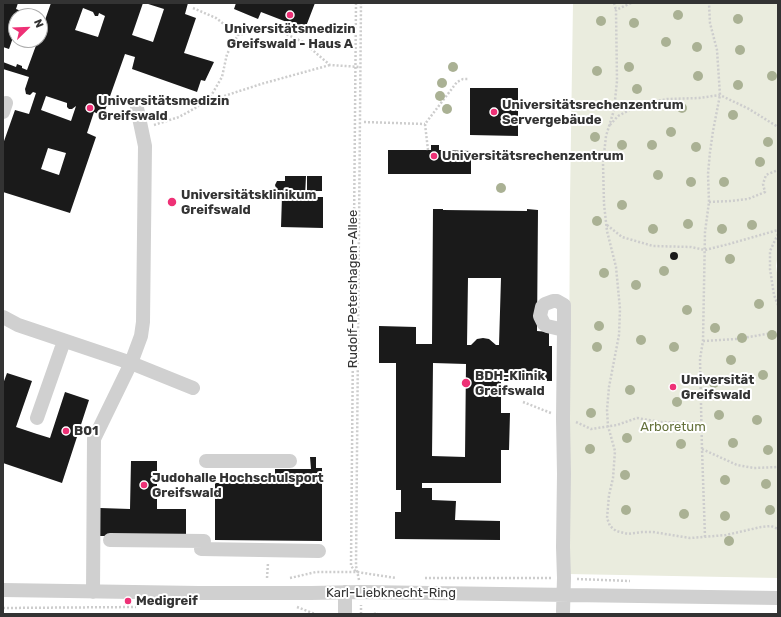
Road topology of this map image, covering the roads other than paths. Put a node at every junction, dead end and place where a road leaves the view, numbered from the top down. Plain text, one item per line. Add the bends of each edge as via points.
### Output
1 (137, 108) dead end
2 (3, 317) edge
3 (564, 330) dead end
4 (64, 341) junction
5 (131, 363) junction
6 (193, 388) dead end
7 (37, 418) dead end
8 (206, 461) dead end
9 (290, 461) dead end
10 (110, 540) dead end
11 (319, 551) dead end
12 (3, 590) edge
13 (92, 592) junction
14 (345, 592) junction
15 (564, 595) junction
16 (778, 598) edge
17 (563, 612) dead end
18 (345, 614) edge

1 - 5 street via 145,146 143,322
2 - 4 street
3 - 15 street
4 - 5 street
4 - 7 street
5 - 6 street
5 - 13 street via 94,439
8 - 9 street
10 - 11 street
12 - 13 street, Karl-Liebknecht-Ring
13 - 14 street, Karl-Liebknecht-Ring
14 - 15 street, Karl-Liebknecht-Ring
14 - 18 street
15 - 16 street, Karl-Liebknecht-Ring
15 - 17 street

